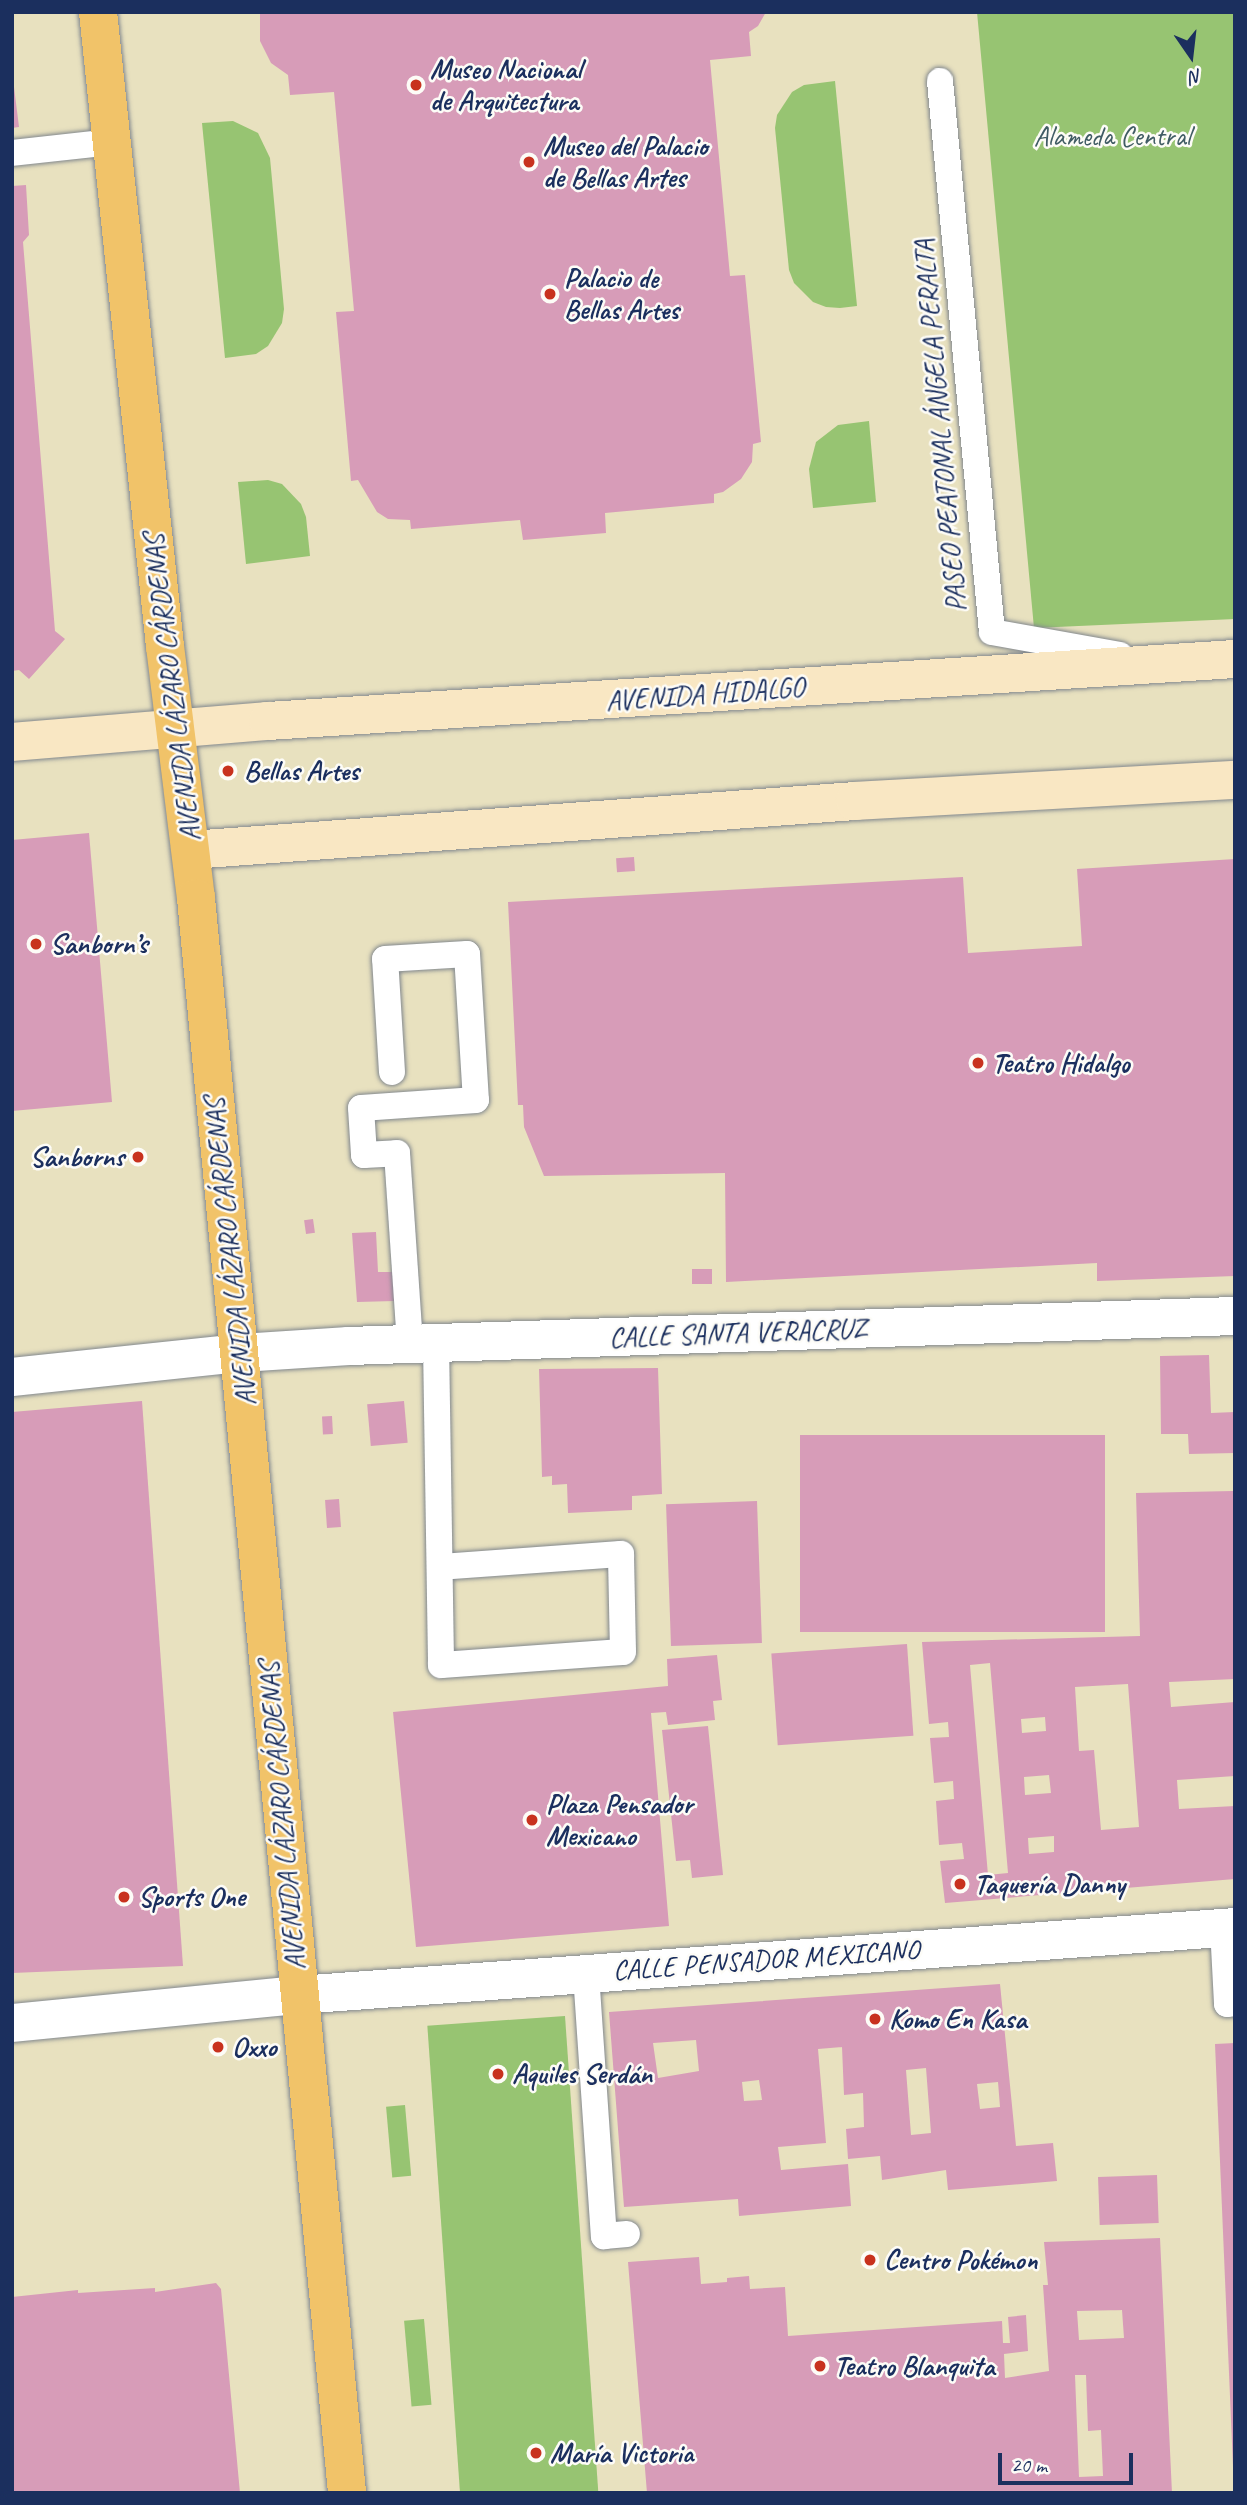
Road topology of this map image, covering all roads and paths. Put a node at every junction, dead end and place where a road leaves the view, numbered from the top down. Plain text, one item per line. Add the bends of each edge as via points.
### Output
1 (97, 12) edge
2 (940, 80) dead end
3 (112, 142) junction
4 (12, 153) edge
5 (1235, 659) edge
6 (1166, 664) junction
7 (176, 729) junction
8 (12, 742) edge
9 (1235, 780) edge
10 (191, 850) junction
11 (392, 1072) dead end
12 (1235, 1316) edge
13 (423, 1343) junction
14 (241, 1353) junction
15 (12, 1377) edge
16 (440, 1567) junction
17 (1229, 1927) edge
18 (586, 1974) junction
19 (298, 1995) junction
20 (1235, 2003) edge
21 (12, 2023) edge
22 (615, 2235) dead end
23 (347, 2493) edge

1 - 3 main road, AVENIDA LÁZARO CÁRDENAS
2 - 6 lane, PASEO PEATONAL ÁNGELA PERALTA via 992,632
3 - 4 lane
3 - 7 main road, AVENIDA LÁZARO CÁRDENAS
5 - 6 main road, AVENIDA HIDALGO
6 - 7 main road, AVENIDA HIDALGO
7 - 8 main road, AVENIDA HIDALGO
7 - 10 main road, AVENIDA LÁZARO CÁRDENAS
9 - 10 main road via 855,801
10 - 14 main road, AVENIDA LÁZARO CÁRDENAS
11 - 13 lane via 385,959 467,954 476,1100 361,1108 364,1155 397,1153
12 - 13 street, CALLE SANTA VERACRUZ
13 - 14 street, CALLE SANTA VERACRUZ
13 - 16 lane
14 - 15 street, CALLE SANTA VERACRUZ
14 - 19 main road, AVENIDA LÁZARO CÁRDENAS
16 - 16 lane via 441,1665 623,1652 621,1553
17 - 18 street, CALLE PENSADOR MEXICANO
17 - 20 lane via 1227,2004
18 - 19 street, CALLE PENSADOR MEXICANO
18 - 22 lane
19 - 21 street, CALLE PENSADOR MEXICANO
19 - 23 main road, AVENIDA LÁZARO CÁRDENAS

